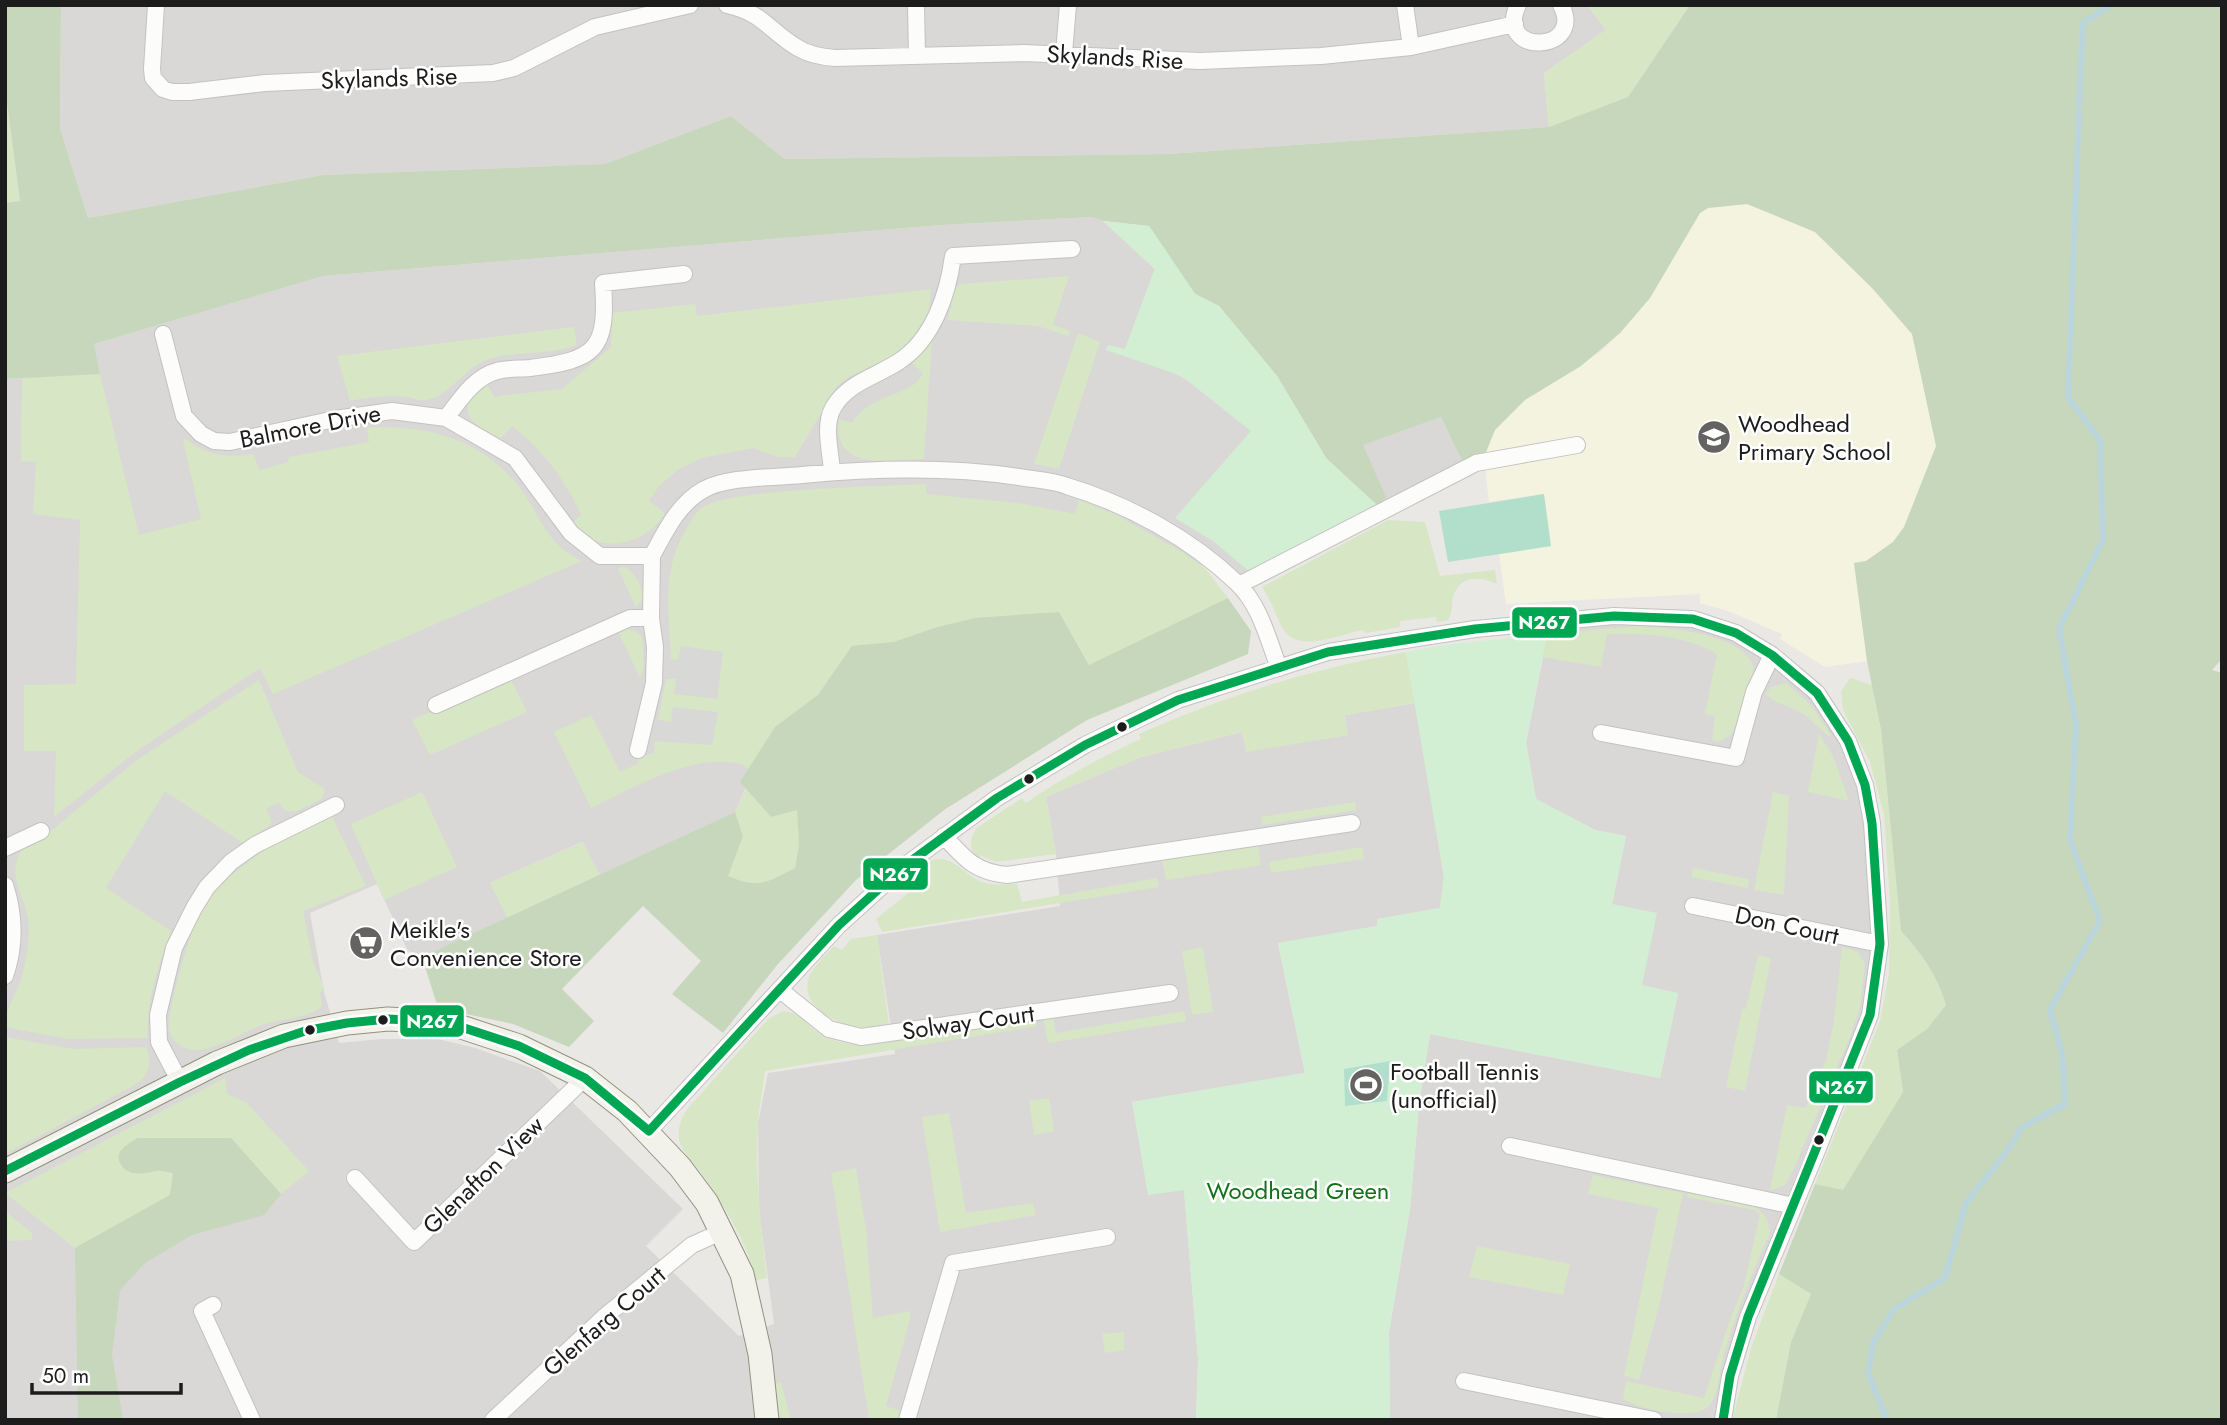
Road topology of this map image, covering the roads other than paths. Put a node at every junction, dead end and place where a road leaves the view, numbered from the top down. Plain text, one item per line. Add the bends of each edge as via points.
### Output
1 (156, 5) edge
2 (690, 5) edge
3 (727, 5) edge
4 (916, 5) edge
5 (1068, 5) edge
6 (1405, 5) edge
7 (1518, 5) edge
8 (1561, 5) edge
9 (1515, 24) junction
10 (1411, 47) junction
11 (1064, 53) junction
12 (917, 55) junction
13 (1072, 249) dead end
14 (684, 274) dead end
15 (163, 334) dead end
16 (446, 418) junction
17 (1577, 445) dead end
18 (832, 472) junction
19 (652, 556) junction
20 (1240, 585) junction
21 (651, 618) junction
22 (1773, 655) junction
23 (1279, 668) junction
24 (436, 705) dead end
25 (1601, 733) dead end
26 (638, 750) dead end
27 (336, 805) dead end
28 (1352, 823) dead end
29 (41, 831) dead end
30 (944, 836) junction
31 (5, 848) edge
32 (5, 885) edge
33 (1693, 906) dead end
34 (1880, 944) junction
35 (5, 976) edge
36 (779, 990) junction
37 (1170, 993) dead end
38 (585, 1078) junction
39 (180, 1082) junction
40 (649, 1131) junction
41 (1510, 1146) dead end
42 (5, 1171) edge
43 (355, 1178) dead end
44 (1794, 1206) junction
45 (721, 1232) junction
46 (1107, 1237) dead end
47 (213, 1305) dead end
48 (1465, 1381) dead end
49 (252, 1420) edge
50 (494, 1420) edge
51 (767, 1420) edge
52 (907, 1420) edge
53 (1654, 1420) edge
54 (1723, 1420) edge

1 - 2 street, Skylands Rise via 153,78 163,89 189,92 265,83 502,72 595,27
3 - 12 street, Skylands Rise via 757,15 799,50 816,56
4 - 12 street
5 - 11 street
6 - 10 street
7 - 9 street
8 - 9 street via 1564,26 1546,43 1530,42
9 - 10 street, Skylands Rise
10 - 11 street, Skylands Rise via 1214,60
11 - 12 street, Skylands Rise
13 - 18 street via 953,256 942,305 921,340 900,361 845,392 832,410 828,424
14 - 16 street via 603,283 601,338 588,353 575,360 497,371 481,378
15 - 16 street, Balmore Drive via 184,416 191,427 214,442 252,439 392,411
16 - 19 street, Balmore Drive via 515,458 570,533 600,556
17 - 20 street via 1476,463
18 - 19 street via 705,489 687,501
18 - 20 street via 978,471 1065,485 1123,507 1179,537
19 - 21 street
20 - 23 street via 1259,614
21 - 24 street via 630,618
21 - 26 street via 654,682
22 - 23 street via 1736,633 1693,619 1614,616 1475,629 1328,652
22 - 25 street via 1754,692 1736,758
22 - 34 street via 1817,693 1848,741 1866,785
23 - 30 street via 1178,700 1085,745
27 - 39 street via 231,862 194,908 174,948 158,1016 159,1042
28 - 30 street via 1007,875 986,873
29 - 31 street
30 - 36 street via 839,925
32 - 35 street via 14,924
33 - 34 street, Don Court
34 - 44 street via 1870,1015
36 - 37 street, Solway Court via 829,1029 860,1037
36 - 40 street
38 - 39 street via 519,1046 446,1022 388,1019 284,1036
38 - 40 street
38 - 43 street, Glenafton View via 414,1242
39 - 42 street
40 - 45 street via 707,1203
41 - 44 street
44 - 54 street via 1748,1317 1730,1376
45 - 50 street, Glenfarg Court via 692,1245 603,1318
45 - 51 street via 743,1274
46 - 52 street via 953,1263
47 - 49 street via 202,1311
48 - 53 street

